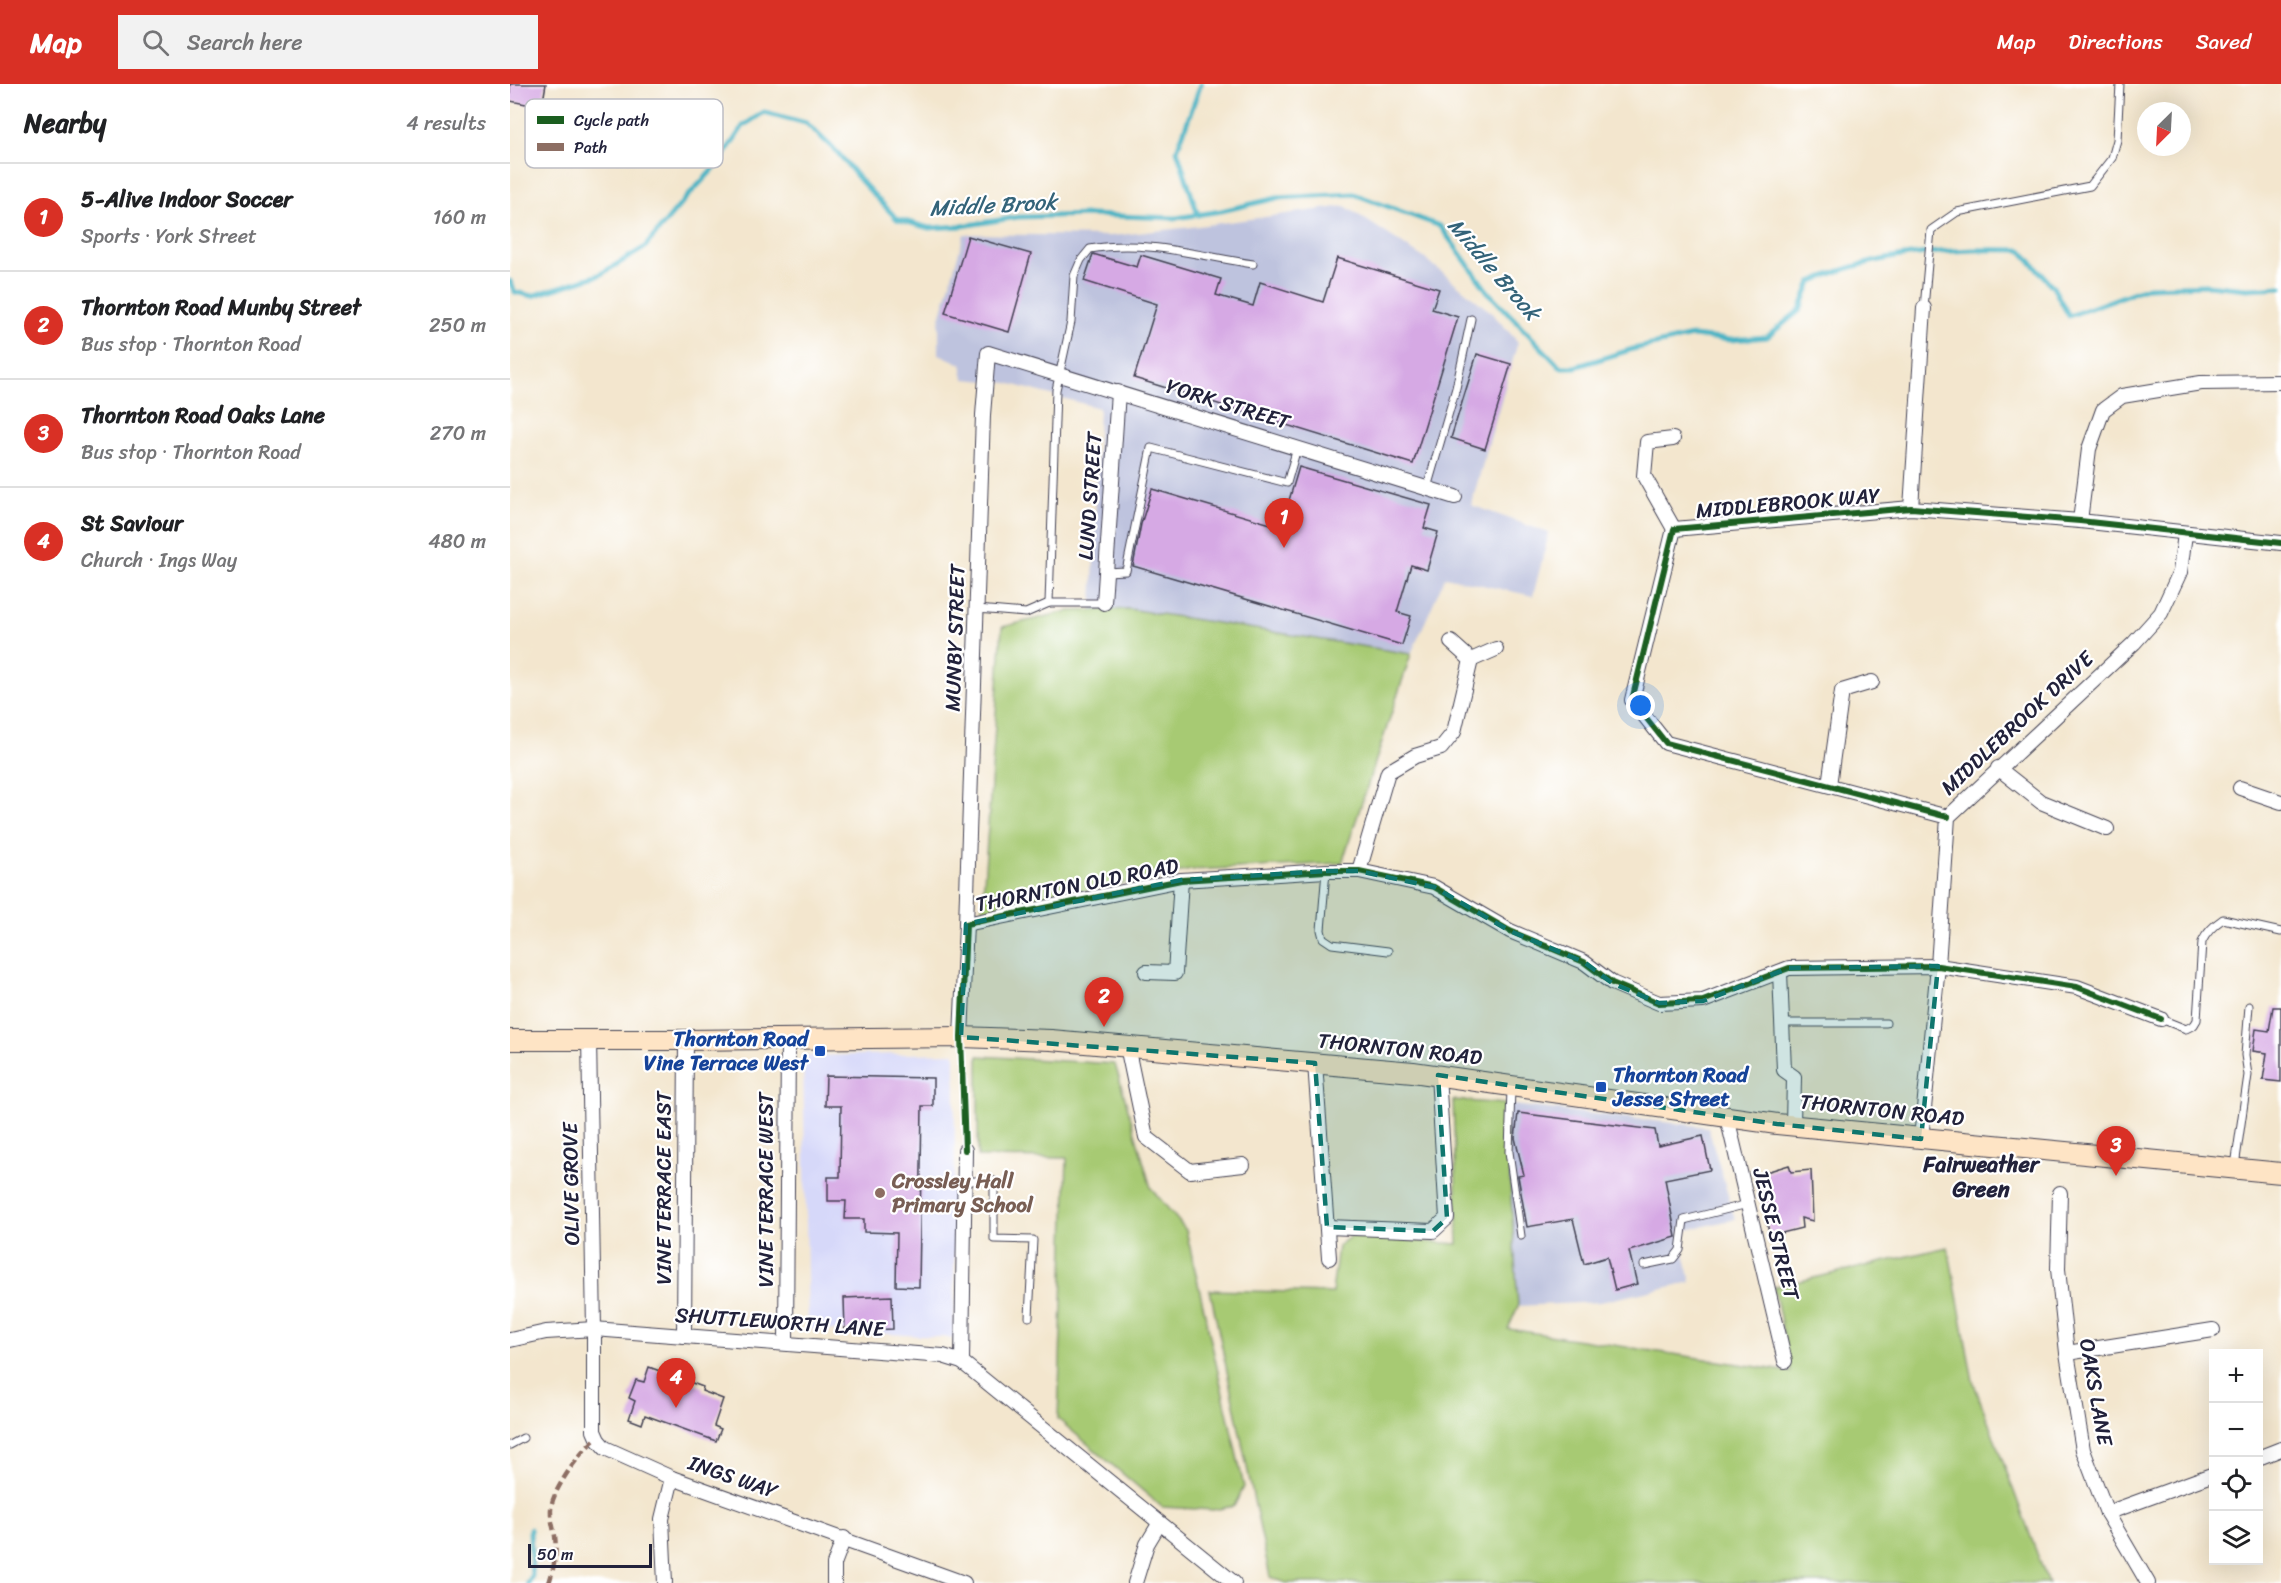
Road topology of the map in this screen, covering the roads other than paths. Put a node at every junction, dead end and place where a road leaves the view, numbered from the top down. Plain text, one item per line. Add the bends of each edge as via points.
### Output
1 (2120, 84) edge
2 (1253, 264) dead end
3 (1924, 308) joint
4 (1471, 319) dead end
5 (988, 353) joint
6 (1059, 374) junction
7 (2281, 382) edge
8 (1118, 392) junction
9 (1673, 438) dead end
10 (1297, 448) junction
11 (1427, 488) junction
12 (1455, 497) dead end
13 (1911, 508) junction
14 (2080, 521) junction
15 (1674, 530) junction
16 (2185, 534) junction
17 (2281, 543) edge
18 (1106, 572) junction
19 (1049, 603) junction
20 (1104, 603) joint
21 (977, 609) junction
22 (1451, 642) dead end
23 (1496, 649) dead end
24 (1471, 660) junction
25 (1872, 682) dead end
26 (1998, 768) junction
27 (1829, 785) junction
28 (2240, 788) dead end
29 (2281, 802) edge
30 (1948, 817) junction
31 (2107, 829) dead end
32 (1326, 871) junction
33 (1359, 871) junction
34 (1181, 880) junction
35 (966, 924) junction
36 (2281, 932) edge
37 (1388, 951) dead end
38 (1938, 966) junction
39 (1146, 972) dead end
40 (1780, 972) junction
41 (2249, 1006) dead end
42 (2161, 1019) joint
43 (1782, 1023) junction
44 (1886, 1023) dead end
45 (961, 1037) junction
46 (589, 1038) junction
47 (788, 1038) junction
48 (510, 1040) edge
49 (686, 1040) junction
50 (1127, 1046) junction
51 (1315, 1063) junction
52 (1438, 1075) junction
53 (1511, 1086) junction
54 (1727, 1117) junction
55 (1793, 1125) junction
56 (1921, 1139) junction
57 (966, 1150) dead end
58 (1243, 1165) dead end
59 (2235, 1169) junction
60 (2281, 1173) edge
61 (966, 1181) junction
62 (2060, 1193) dead end
63 (1748, 1204) junction
64 (1327, 1227) junction
65 (1521, 1236) dead end
66 (1329, 1258) dead end
67 (1644, 1265) dead end
68 (1029, 1317) dead end
69 (594, 1329) junction
70 (2213, 1330) dead end
71 (684, 1336) junction
72 (510, 1340) edge
73 (786, 1342) junction
74 (2067, 1353) junction
75 (1785, 1361) dead end
76 (962, 1362) junction
77 (523, 1438) dead end
78 (510, 1445) edge
79 (2281, 1449) edge
80 (2261, 1457) edge
81 (2209, 1476) edge
82 (672, 1478) junction
83 (2108, 1513) junction
84 (1159, 1524) junction
85 (844, 1538) junction
86 (666, 1583) edge
87 (834, 1583) edge
88 (964, 1583) edge
89 (1135, 1583) edge
90 (1234, 1583) edge
91 (2148, 1583) edge

1 - 3 lane via 2115,149 2090,186 1957,212 1931,230
2 - 6 lane via 1138,246 1090,249 1074,276 1071,322
3 - 13 street
4 - 11 lane
5 - 6 street, YORK STREET
5 - 21 street, MUNBY STREET
6 - 8 street, YORK STREET
6 - 19 lane
7 - 14 street via 2201,383 2122,396 2103,410 2089,449
8 - 10 street, YORK STREET
8 - 18 street, LUND STREET
9 - 15 street via 1647,442 1644,476
10 - 11 street, YORK STREET
10 - 18 lane via 1287,483 1151,448 1126,571
11 - 12 street, YORK STREET
13 - 14 street, MIDDLEBROOK WAY
13 - 15 street, MIDDLEBROOK WAY
14 - 16 street, MIDDLEBROOK WAY
15 - 27 street, MIDDLEBROOK WAY via 1632,700 1666,743
16 - 17 street, MIDDLEBROOK WAY
16 - 26 street, MIDDLEBROOK DRIVE via 2180,572 2161,613 2134,643
18 - 20 street, LUND STREET
19 - 20 lane
19 - 21 lane via 1026,612
21 - 35 street, MUNBY STREET
22 - 24 street
23 - 24 street
24 - 33 street via 1454,732 1441,748 1414,756 1388,772
25 - 27 street via 1842,691
26 - 30 street, MIDDLEBROOK DRIVE
26 - 31 street via 2041,802
27 - 30 street, MIDDLEBROOK WAY
28 - 29 street
30 - 38 street, MIDDLEBROOK DRIVE
32 - 33 street, THORNTON OLD ROAD
32 - 34 street, THORNTON OLD ROAD
32 - 37 lane via 1323,938 1332,944
33 - 40 street, THORNTON OLD ROAD via 1434,887 1510,931 1584,962 1612,983 1659,1003 1703,1001
34 - 35 street, THORNTON OLD ROAD
34 - 39 street via 1175,973
35 - 45 street, THORNTON OLD ROAD
36 - 42 lane via 2223,919 2205,934 2202,942 2194,1025 2186,1029
38 - 40 street, THORNTON OLD ROAD via 1789,968
38 - 42 street, THORNTON OLD ROAD via 2077,987
38 - 56 street, MIDDLEBROOK DRIVE
40 - 43 street
41 - 59 lane via 2245,1055 2248,1075
43 - 44 lane
43 - 55 street via 1784,1070 1794,1077
45 - 47 main road, THORNTON ROAD
45 - 50 main road, THORNTON ROAD
46 - 48 main road, THORNTON ROAD
46 - 49 main road, THORNTON ROAD
46 - 69 street, OLIVE GROVE
47 - 49 main road, THORNTON ROAD
47 - 73 street, VINE TERRACE WEST
49 - 71 street, VINE TERRACE EAST
50 - 51 main road, THORNTON ROAD
50 - 58 street via 1146,1137 1190,1171
51 - 52 main road, THORNTON ROAD
51 - 64 street
52 - 53 main road, THORNTON ROAD
52 - 64 street via 1447,1218 1433,1231
53 - 54 main road, THORNTON ROAD
53 - 65 lane via 1509,1152
54 - 55 main road, THORNTON ROAD
54 - 63 street, JESSE STREET
55 - 56 main road, THORNTON ROAD
56 - 59 main road, THORNTON ROAD
57 - 61 street
59 - 60 main road, THORNTON ROAD
61 - 68 lane via 994,1181 994,1239 1033,1240
61 - 76 street
62 - 74 street, OAKS LANE via 2058,1269
63 - 67 lane via 1684,1220 1680,1250 1673,1259
63 - 75 street, JESSE STREET
64 - 66 street
69 - 71 street, SHUTTLEWORTH LANE
69 - 72 street, SHUTTLEWORTH LANE via 546,1332
69 - 82 street, INGS WAY via 594,1431 598,1440 605,1448
70 - 74 street
71 - 73 street, SHUTTLEWORTH LANE
73 - 76 street, SHUTTLEWORTH LANE via 943,1356
74 - 83 street, OAKS LANE via 2083,1450
76 - 84 street, SHUTTLEWORTH LANE
77 - 78 lane
79 - 80 street
81 - 83 street
82 - 85 street, INGS WAY
82 - 86 street via 663,1519
83 - 91 street, OAKS LANE
84 - 89 street via 1147,1544
84 - 90 street, SHUTTLEWORTH LANE
85 - 87 street via 834,1564
85 - 88 street, INGS WAY

